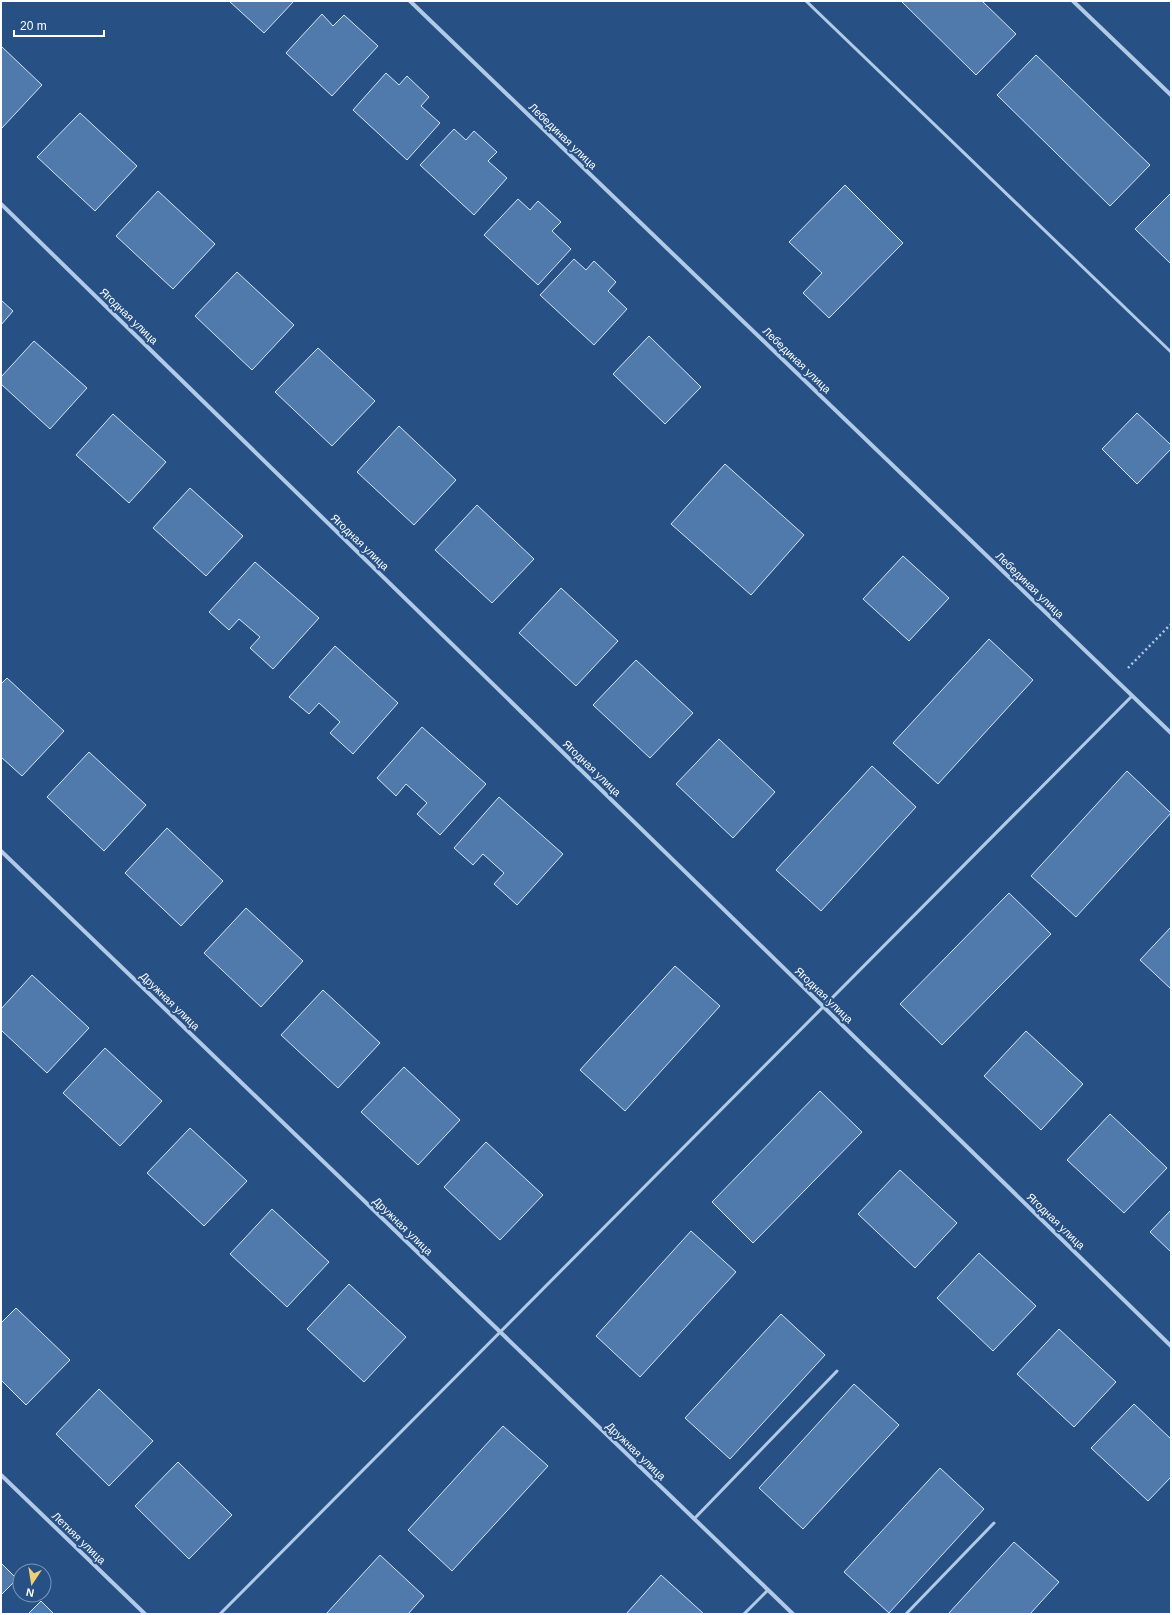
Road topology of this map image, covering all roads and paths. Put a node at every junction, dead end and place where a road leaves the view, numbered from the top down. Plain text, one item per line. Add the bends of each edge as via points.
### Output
1 (410, 1) edge
2 (806, 1) edge
3 (1073, 1) edge
4 (1171, 95) edge
5 (1, 204) edge
6 (1171, 352) edge
7 (1171, 624) edge
8 (1116, 680) junction
9 (1132, 696) junction
10 (1171, 733) edge
11 (1, 851) edge
12 (823, 1007) junction
13 (500, 1332) junction
14 (1171, 1346) edge
15 (837, 1371) dead end
16 (1, 1475) edge
17 (694, 1519) junction
18 (994, 1522) dead end
19 (768, 1590) junction
20 (145, 1614) edge
21 (220, 1614) edge
22 (744, 1614) edge
23 (793, 1614) edge
24 (906, 1614) edge

1 - 8 street, Лебединая улица
2 - 6 lane
3 - 4 street
5 - 12 street, Ягодная улица
7 - 8 path
8 - 9 street, Лебединая улица
9 - 10 street, Лебединая улица
9 - 12 lane
11 - 13 street, Дружная улица
12 - 13 lane
12 - 14 street, Ягодная улица
13 - 17 street, Дружная улица
13 - 21 lane
15 - 17 lane
16 - 20 street, Летняя улица
17 - 19 street, Дружная улица
18 - 24 lane
19 - 22 lane
19 - 23 street, Дружная улица

